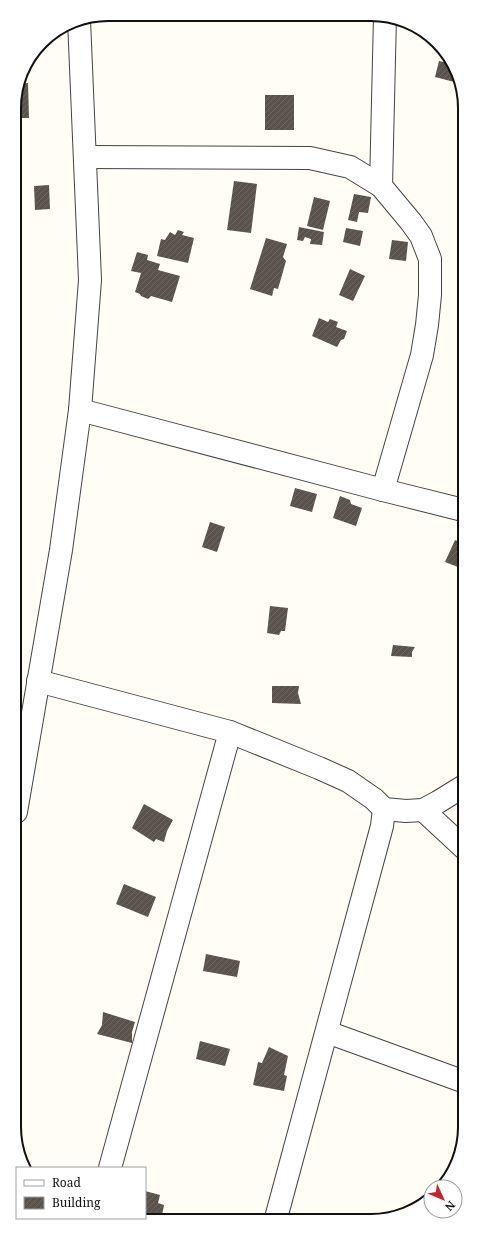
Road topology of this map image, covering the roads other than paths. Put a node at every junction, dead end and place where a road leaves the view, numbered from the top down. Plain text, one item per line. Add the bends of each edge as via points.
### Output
1 (385, 22) edge
2 (78, 27) edge
3 (86, 157) junction
4 (381, 186) junction
5 (80, 410) junction
6 (383, 490) junction
7 (458, 509) edge
8 (38, 681) junction
9 (230, 732) junction
10 (21, 782) edge
11 (458, 790) edge
12 (384, 808) junction
13 (423, 810) junction
14 (458, 842) edge
15 (326, 1032) junction
16 (458, 1079) edge
17 (110, 1167) edge
18 (277, 1214) edge

1 - 4 street
2 - 3 street
3 - 4 street via 310,158 350,167
3 - 5 street via 90,280
4 - 6 street via 421,236 430,259 430,295 422,355
5 - 6 street
5 - 8 street via 61,550
6 - 7 street
8 - 9 street
8 - 10 street
9 - 12 street via 348,781
9 - 17 street
11 - 13 street
12 - 13 street
12 - 15 street via 382,826
13 - 14 street
15 - 16 street
15 - 18 street

